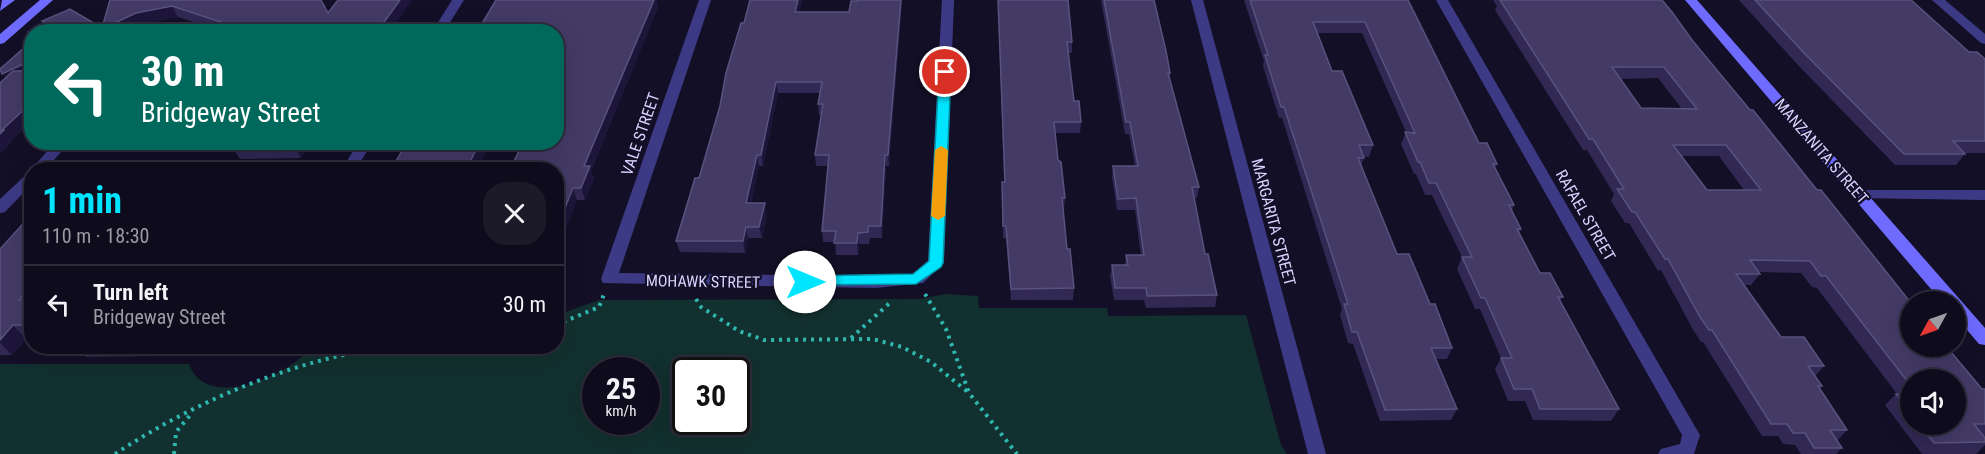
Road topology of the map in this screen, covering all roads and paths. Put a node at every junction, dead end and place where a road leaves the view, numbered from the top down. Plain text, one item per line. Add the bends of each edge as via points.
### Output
1 (9, 0) edge
2 (47, 0) edge
3 (458, 0) edge
4 (705, 0) edge
5 (948, 0) edge
6 (1197, 0) edge
7 (1442, 0) edge
8 (1691, 0) edge
9 (1938, 0) edge
10 (0, 7) edge
11 (443, 24) edge
12 (0, 40) edge
13 (1985, 40) edge
14 (56, 150) edge
15 (44, 162) edge
16 (24, 186) edge
17 (1860, 195) junction
18 (1985, 195) edge
19 (0, 208) edge
20 (609, 279) junction
21 (916, 279) junction
22 (687, 282) junction
23 (1943, 291) edge
24 (1966, 317) edge
25 (564, 322) edge
26 (850, 339) junction
27 (1985, 339) edge
28 (342, 354) edge
29 (969, 393) junction
30 (194, 411) junction
31 (1008, 445) junction
32 (116, 454) edge
33 (174, 454) edge
34 (1009, 454) edge
35 (1017, 454) edge
36 (1317, 454) edge
37 (1667, 454) edge

1 - 10 street
2 - 12 street
3 - 11 street
4 - 20 street, VALE STREET
5 - 21 street via 936,263
6 - 36 street, MARGARITA STREET
7 - 37 street, RAFAEL STREET via 1691,435 1687,450
8 - 17 street, MANZANITA STREET
9 - 13 street
14 - 15 street
16 - 19 street
17 - 18 street
17 - 23 street, MANZANITA STREET
20 - 22 street, MOHAWK STREET
20 - 25 path via 599,307
21 - 22 street, MOHAWK STREET
21 - 26 path
21 - 29 path via 946,329
22 - 26 path via 701,307 739,331 764,340
24 - 27 street
26 - 29 path via 873,339 902,347 931,362
28 - 30 path via 254,382
29 - 31 path
30 - 32 path via 145,434
30 - 33 path via 176,432
31 - 34 path
31 - 35 path

